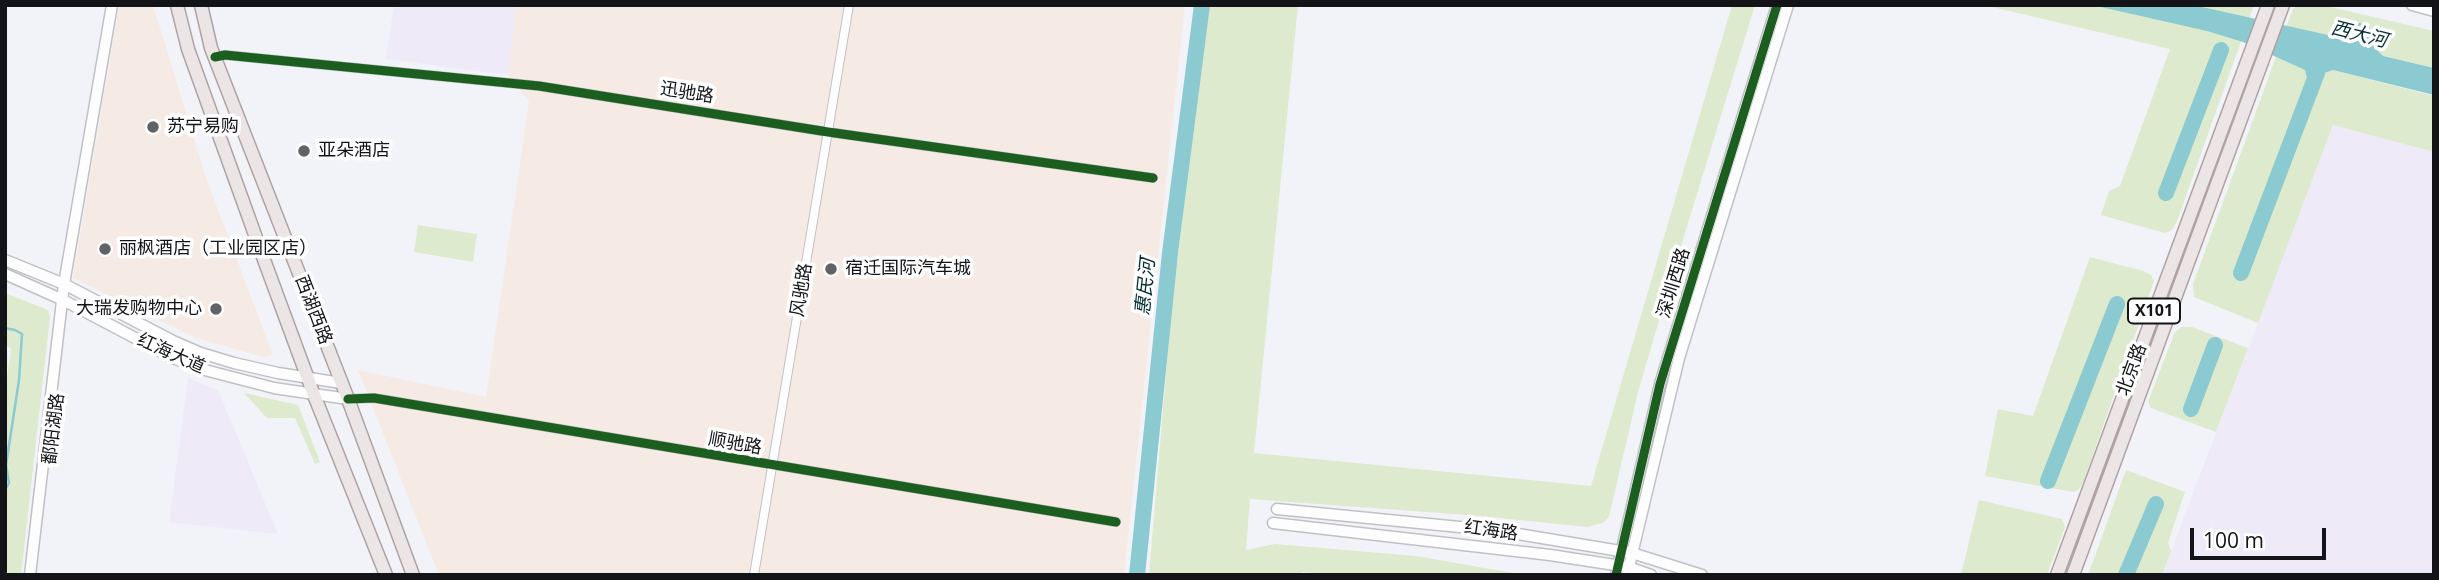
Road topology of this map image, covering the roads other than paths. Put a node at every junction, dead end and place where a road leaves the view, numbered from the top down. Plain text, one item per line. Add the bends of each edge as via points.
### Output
1 (112, 5) edge
2 (177, 5) edge
3 (201, 5) edge
4 (849, 5) edge
5 (1777, 5) edge
6 (1788, 5) edge
7 (2268, 5) edge
8 (2283, 5) edge
9 (2412, 5) edge
10 (2434, 11) edge
11 (2269, 21) junction
12 (215, 57) junction
13 (828, 132) junction
14 (1153, 178) dead end
15 (5, 260) edge
16 (5, 274) edge
17 (64, 284) junction
18 (66, 302) junction
19 (308, 378) junction
20 (341, 383) junction
21 (314, 394) junction
22 (348, 399) junction
23 (772, 466) junction
24 (1277, 509) dead end
25 (1116, 522) dead end
26 (1273, 523) dead end
27 (1627, 551) junction
28 (1622, 571) edge
29 (30, 575) edge
30 (37, 575) edge
31 (386, 575) edge
32 (413, 575) edge
33 (754, 575) edge
34 (1651, 575) edge
35 (1702, 575) edge
36 (2057, 575) edge
37 (2073, 575) edge

1 - 17 street, 鄱阳湖路
2 - 19 main road, 西湖西路 via 188,49
3 - 12 main road, 西湖西路
4 - 13 street, 风驰路
5 - 27 street, 深圳西路 via 1660,384
6 - 27 street, 深圳西路 via 1682,345
7 - 11 main road
8 - 11 main road
9 - 10 street
11 - 36 main road, 北京路 / X101 via 2251,48
11 - 37 main road, 北京路 / X101 via 2264,54
12 - 13 street, 迅驰路 via 539,86
12 - 20 main road, 西湖西路
13 - 14 street, 迅驰路
13 - 23 street, 风驰路
15 - 17 street, 红海大道
16 - 18 street, 红海大道
17 - 18 street, 鄱阳湖路
17 - 19 street, 红海大道 via 201,353
18 - 21 street, 红海大道 via 201,369
18 - 29 street, 鄱阳湖路
18 - 30 street, 鄱阳湖路
19 - 20 street, 红海大道
19 - 21 main road, 西湖西路
20 - 22 main road, 西湖西路
21 - 22 street, 红海大道
21 - 31 main road, 西湖西路
22 - 23 street, 顺驰路 via 374,398
22 - 32 main road, 西湖西路
23 - 25 street, 顺驰路
23 - 33 street, 风驰路
24 - 27 street, 红海路 via 1500,531
26 - 28 street, 红海路 via 1486,546
27 - 28 street, 深圳西路
27 - 35 street, 红海路
28 - 34 street, 红海路

